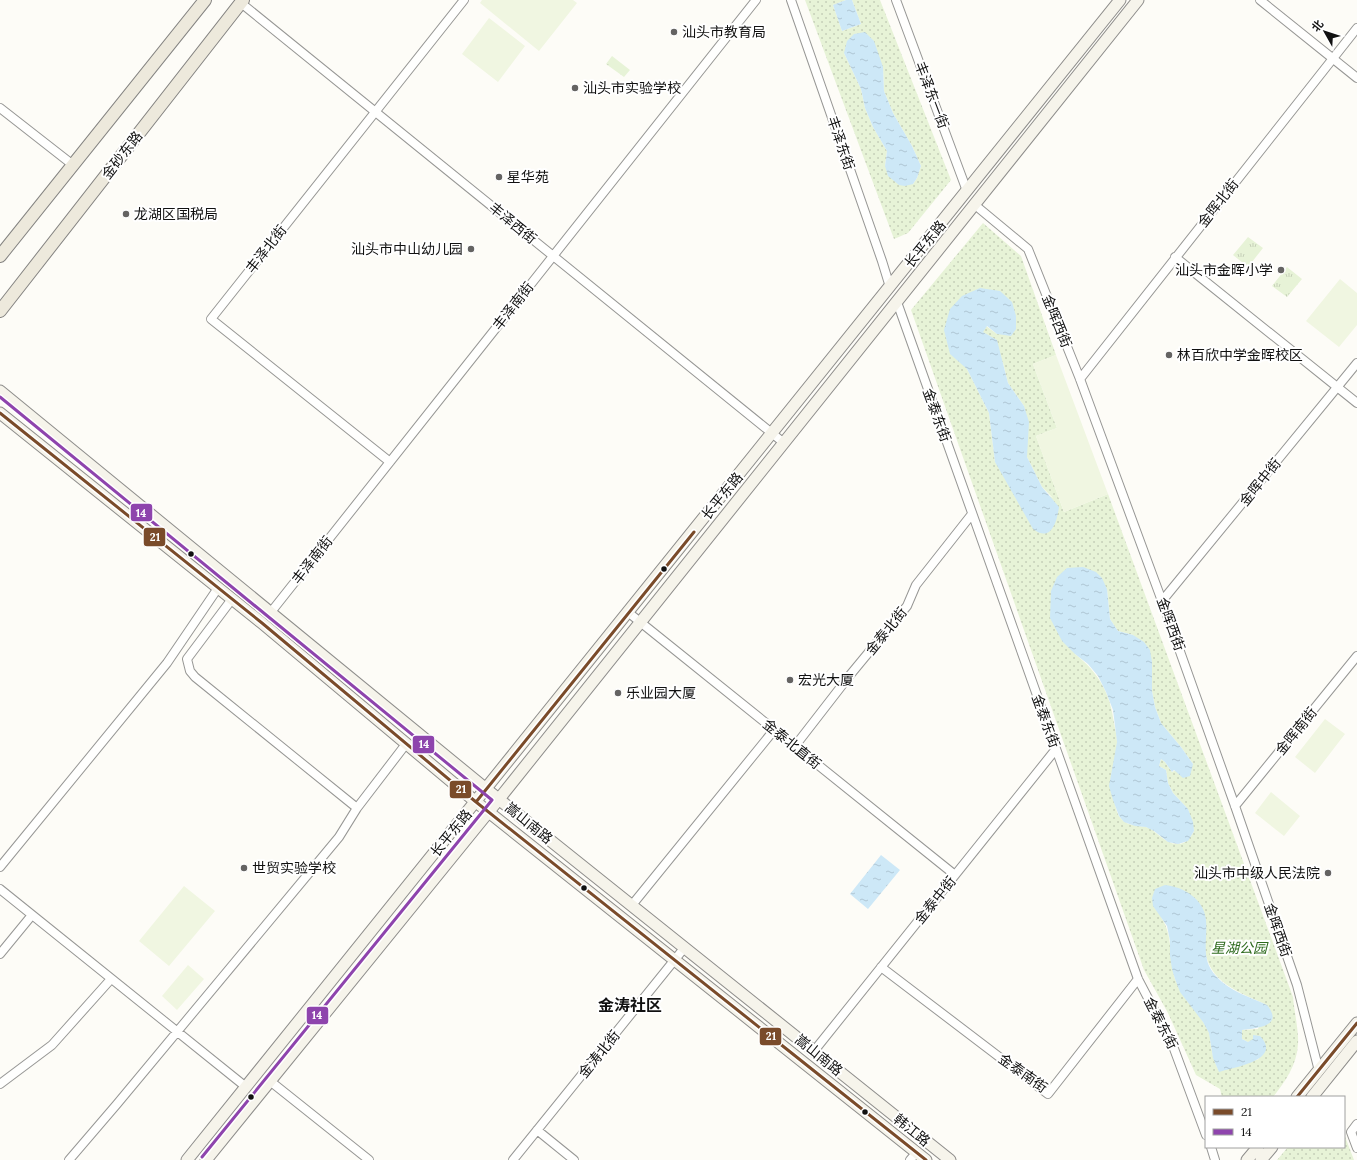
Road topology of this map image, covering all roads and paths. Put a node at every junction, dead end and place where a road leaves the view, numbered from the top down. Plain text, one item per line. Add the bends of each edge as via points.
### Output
1 (205, 0) edge
2 (464, 0) edge
3 (756, 0) edge
4 (791, 0) edge
5 (896, 0) edge
6 (1120, 0) edge
7 (1138, 0) edge
8 (1260, 0) edge
9 (242, 1) edge
10 (1357, 28) edge
11 (1333, 58) junction
12 (1357, 78) edge
13 (0, 108) edge
14 (375, 112) junction
15 (72, 165) junction
16 (967, 191) junction
17 (975, 205) junction
18 (0, 256) edge
19 (553, 256) junction
20 (1175, 257) junction
21 (890, 287) junction
22 (897, 302) junction
23 (0, 311) edge
24 (1357, 363) edge
25 (1080, 379) junction
26 (1338, 388) junction
27 (0, 391) edge
28 (1357, 403) edge
29 (0, 413) edge
30 (772, 433) junction
31 (784, 443) junction
32 (390, 462) junction
33 (972, 514) junction
34 (218, 588) junction
35 (232, 599) junction
36 (1162, 601) junction
37 (271, 612) junction
38 (629, 613) junction
39 (641, 622) junction
40 (1357, 656) edge
41 (774, 730) junction
42 (406, 744) junction
43 (795, 746) junction
44 (1056, 749) junction
45 (486, 789) junction
46 (499, 799) junction
47 (476, 802) junction
48 (1235, 806) junction
49 (357, 808) junction
50 (489, 812) junction
51 (0, 867) edge
52 (954, 875) junction
53 (0, 889) edge
54 (632, 905) junction
55 (32, 915) junction
56 (685, 947) junction
57 (0, 954) edge
58 (674, 960) junction
59 (881, 967) junction
60 (111, 979) junction
61 (1138, 979) junction
62 (1357, 1023) edge
63 (176, 1032) junction
64 (1357, 1041) edge
65 (814, 1051) junction
66 (1319, 1071) junction
67 (270, 1081) junction
68 (0, 1084) edge
69 (246, 1087) junction
70 (1299, 1096) edge
71 (1313, 1096) edge
72 (874, 1099) joint
73 (1357, 1124) edge
74 (537, 1130) junction
75 (1205, 1132) edge
76 (1210, 1148) edge
77 (1257, 1148) edge
78 (1271, 1148) edge
79 (1357, 1148) edge
80 (913, 1156) edge
81 (68, 1160) edge
82 (187, 1160) edge
83 (206, 1160) edge
84 (368, 1160) edge
85 (513, 1160) edge
86 (574, 1160) edge
87 (926, 1160) edge
88 (950, 1160) edge
89 (1215, 1160) edge
90 (1247, 1160) edge
91 (1261, 1160) edge

1 - 15 main road
2 - 14 street, 丰泽北街
3 - 19 street, 丰泽南街
4 - 21 street, 丰泽东街
5 - 16 street, 丰泽东一街
6 - 16 street, 长平东路
7 - 17 street, 长平东路
8 - 11 street
9 - 14 street, 丰泽西街
9 - 23 main road, 金砂东路
10 - 11 street, 金晖北街
11 - 12 street
11 - 20 street, 金晖北街
13 - 15 street
14 - 19 street, 丰泽西街
14 - 32 street, 丰泽北街 via 211,319
15 - 18 main road
16 - 21 street, 长平东路
17 - 22 street, 长平东路
17 - 25 street, 金晖西街 via 1028,249
19 - 30 street, 丰泽西街
19 - 32 street, 丰泽南街
20 - 25 street, 金晖北街
20 - 26 street
21 - 30 street, 长平东路
22 - 31 street, 长平东路
22 - 33 street, 金泰东街
24 - 26 street, 金晖中街
25 - 36 street, 金晖西街
26 - 28 street
26 - 36 street, 金晖中街
27 - 37 street, 嵩山南路
29 - 34 street, 嵩山南路
30 - 31 street, 丰泽西街
30 - 38 street, 长平东路
31 - 39 street, 长平东路
32 - 37 street, 丰泽南街
33 - 43 street, 金泰北街 via 916,585 907,606
33 - 44 street, 金泰东街
34 - 35 street, 嵩山南路
34 - 51 street via 167,663
35 - 42 street, 嵩山南路
35 - 49 street via 187,660 190,671
36 - 48 street, 金晖西街
37 - 45 street, 嵩山南路
38 - 39 street, 金泰北直街
38 - 45 street, 长平东路
39 - 41 street, 金泰北直街
39 - 46 street, 长平东路
40 - 48 street, 金晖南街
41 - 43 street, 金泰北直街
41 - 54 street
42 - 47 street, 嵩山南路
42 - 49 street
43 - 52 street, 金泰北直街
44 - 52 street, 金泰中街
44 - 61 street, 金泰东街
45 - 46 street, 嵩山南路
45 - 47 street, 长平东路
46 - 50 street, 长平东路
46 - 54 street, 嵩山南路
47 - 50 street, 嵩山南路
47 - 69 street, 长平东路
48 - 66 street, 金晖西街 via 1297,985
49 - 63 street via 339,837
50 - 58 street, 嵩山南路
50 - 67 street, 长平东路
52 - 59 street, 金泰中街
53 - 55 street
54 - 56 street, 嵩山南路
55 - 57 street
55 - 60 street
56 - 58 street, 金涛北街
56 - 65 street, 嵩山南路
58 - 74 street, 金涛北街
58 - 80 street, 嵩山南路
59 - 61 street, 金泰南街 via 1048,1094
59 - 65 street, 金泰中街
60 - 63 street
60 - 68 street via 52,1045
61 - 75 street, 金泰东街 via 1173,1046
62 - 66 street
63 - 69 street
63 - 81 street
64 - 71 street
65 - 72 street, 嵩山南路
66 - 70 street
67 - 83 street, 长平东路
67 - 84 street
69 - 82 street, 长平东路
72 - 88 street, 韩江路
73 - 79 street via 1351,1132
74 - 85 street, 金涛北街
74 - 86 street
76 - 89 street
77 - 90 street
78 - 91 street
80 - 87 street, 嵩山南路

